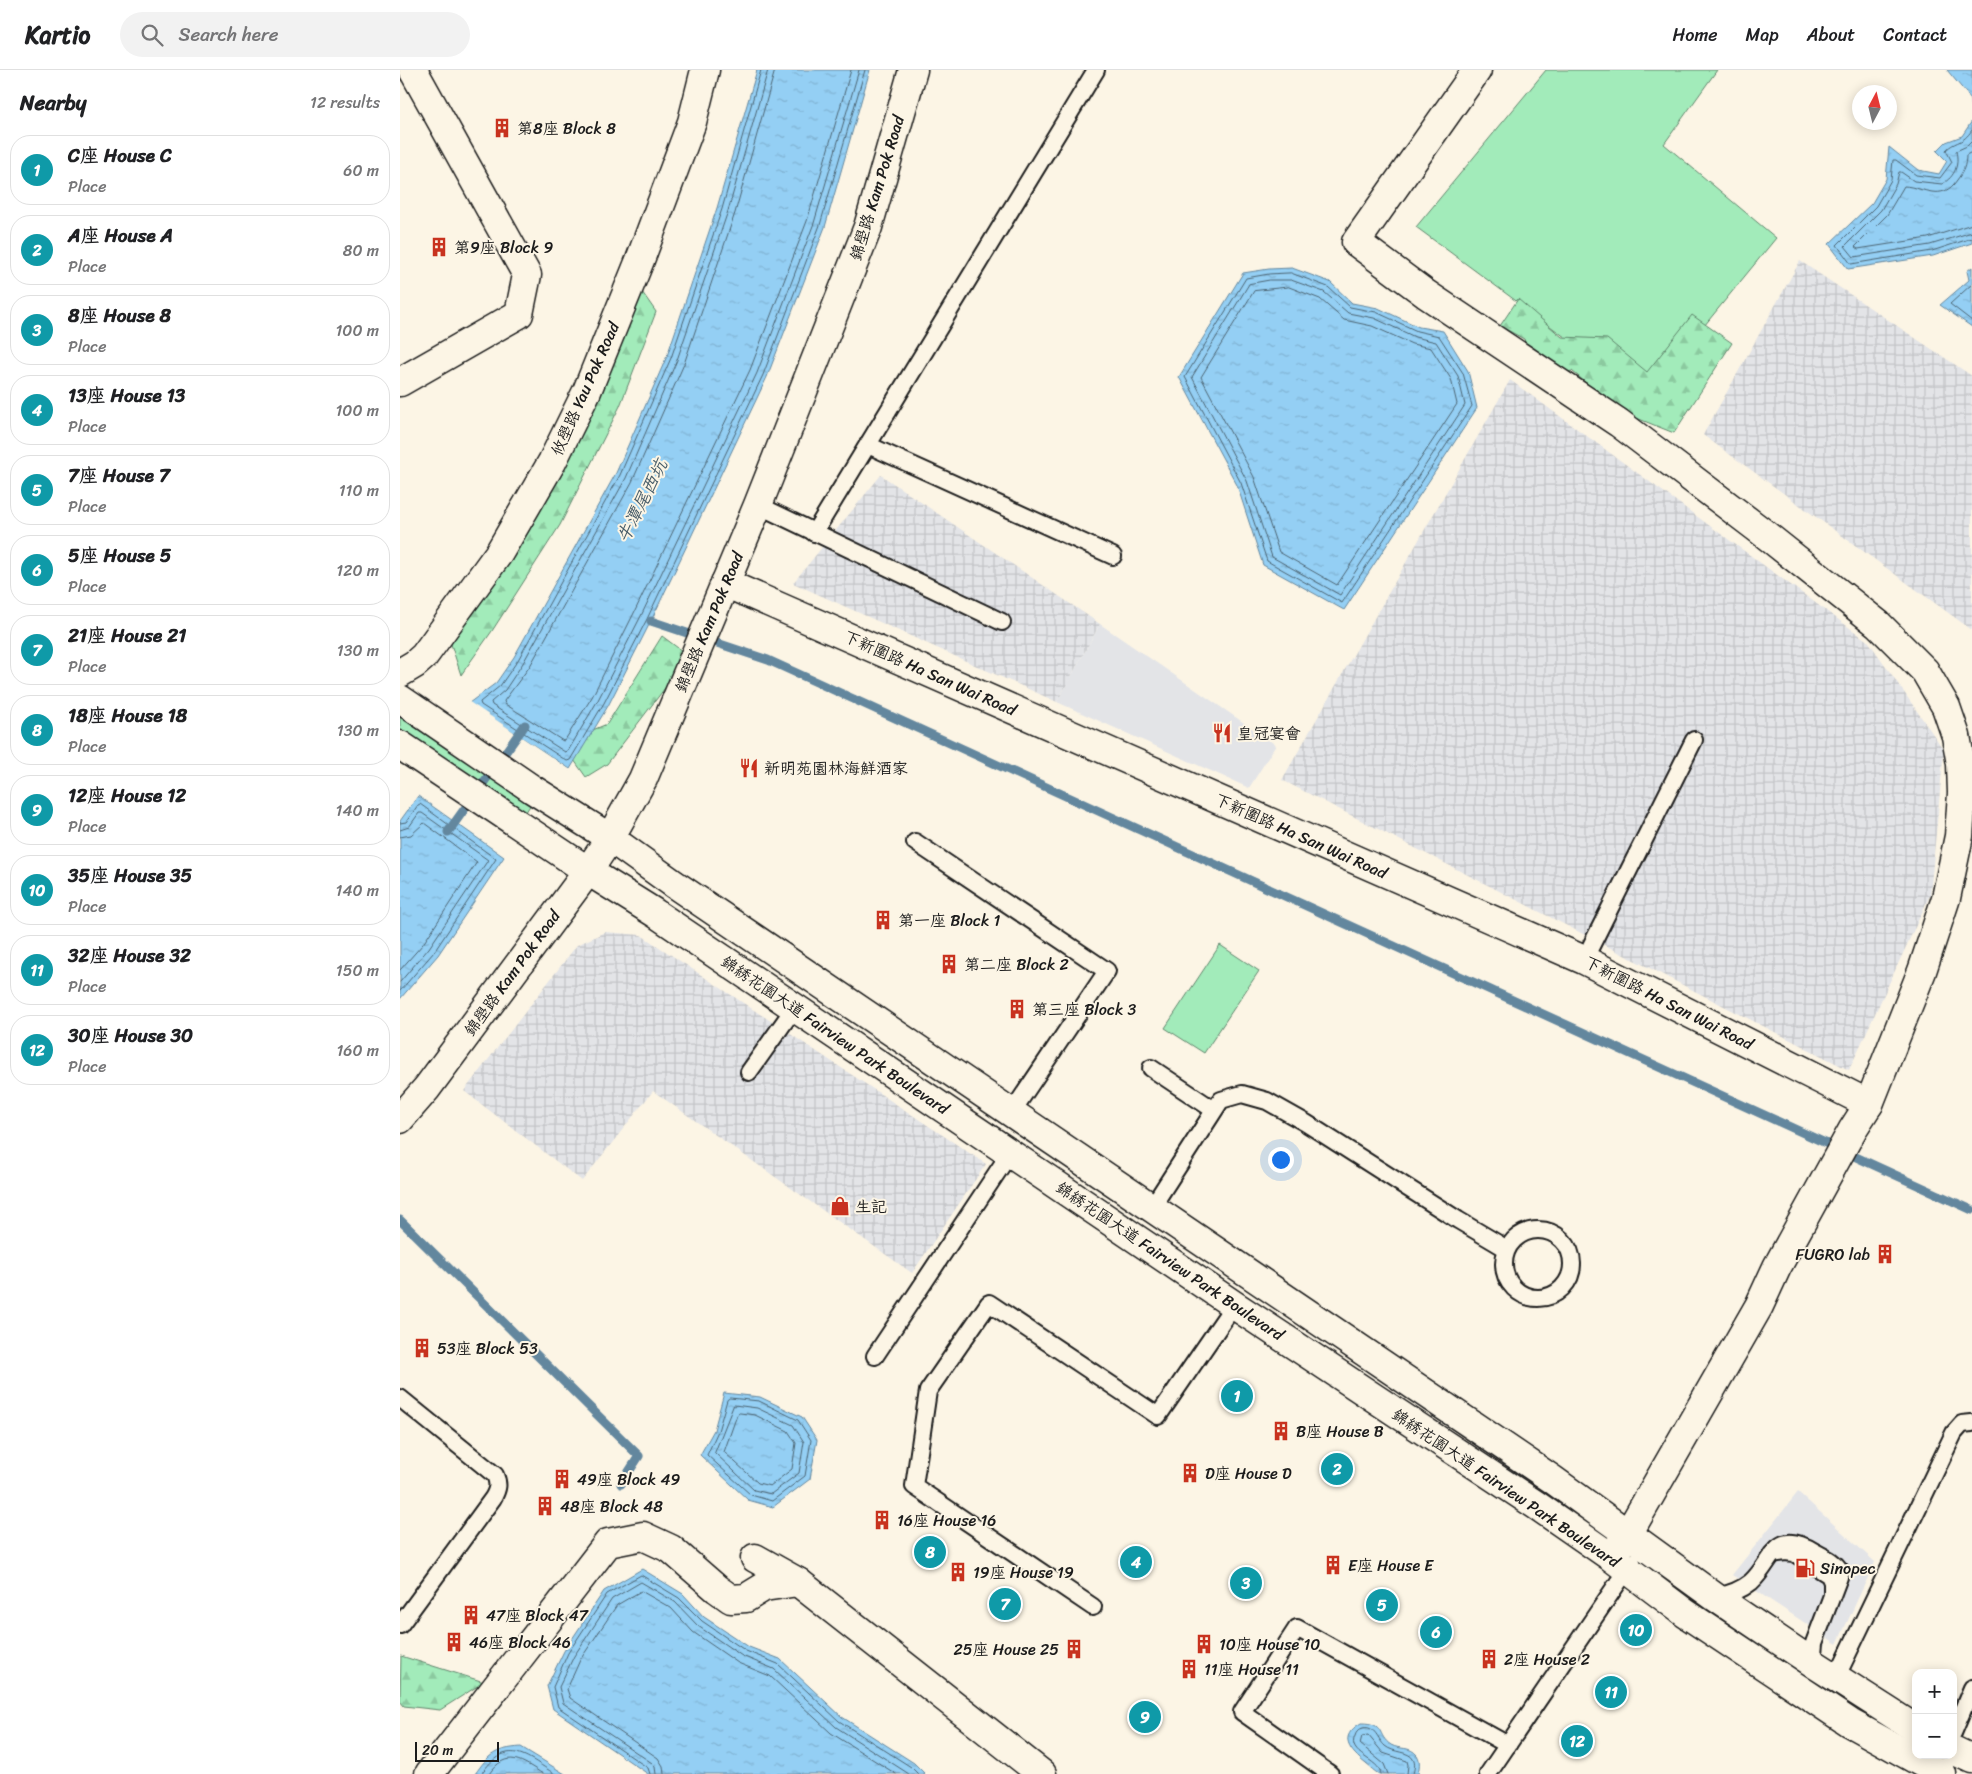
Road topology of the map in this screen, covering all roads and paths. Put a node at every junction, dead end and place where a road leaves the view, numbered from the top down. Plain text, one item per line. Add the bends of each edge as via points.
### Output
1 (413, 70) edge
2 (705, 70) edge
3 (913, 70) edge
4 (1096, 70) edge
5 (1477, 70) edge
6 (400, 382) edge
7 (868, 445) junction
8 (758, 505) junction
9 (814, 533) junction
10 (1113, 556) dead end
11 (725, 583) junction
12 (1002, 622) dead end
13 (400, 673) edge
14 (400, 699) edge
15 (1964, 736) edge
16 (1694, 740) dead end
17 (406, 750) edge
18 (610, 838) junction
19 (915, 842) dead end
20 (588, 871) junction
21 (1584, 960) junction
22 (795, 1007) junction
23 (1151, 1068) dead end
24 (749, 1072) dead end
25 (1869, 1104) junction
26 (1214, 1110) junction
27 (1012, 1112) junction
28 (400, 1119) edge
29 (1010, 1153) junction
30 (1152, 1207) junction
31 (1506, 1249) junction
32 (1234, 1305) junction
33 (875, 1356) dead end
34 (400, 1398) edge
35 (1972, 1423) edge
36 (1636, 1540) junction
37 (755, 1558) dead end
38 (1619, 1564) junction
39 (798, 1582) junction
40 (1715, 1597) junction
41 (1093, 1607) dead end
42 (400, 1625) edge
43 (1826, 1671) junction
44 (1972, 1688) edge
45 (1957, 1724) edge
46 (1912, 1726) edge
47 (1508, 1746) junction
48 (1957, 1752) edge
49 (1972, 1759) edge
50 (429, 1774) edge
51 (1042, 1774) edge
52 (1330, 1774) edge
53 (1488, 1774) edge
54 (1942, 1774) edge

1 - 6 street via 527,276 519,314
2 - 13 street, 攸壆路 Yau Pok Road via 692,122 640,260 587,391 552,462 494,560 424,656
3 - 8 street, 錦壆路 Kam Pok Road via 868,227
4 - 7 lane
5 - 15 street via 1356,242 1426,294 1619,423 1878,624 1925,671
7 - 9 lane
7 - 10 lane
8 - 9 lane
8 - 11 street, 錦壆路 Kam Pok Road
9 - 12 lane
11 - 18 street, 錦壆路 Kam Pok Road via 643,779
11 - 21 street, 下新圍路 Ha San Wai Road
14 - 18 street, 錦綉花園大道 Fairview Park Boulevard via 557,806
15 - 25 street via 1959,836 1946,898 1922,971
16 - 21 lane
17 - 20 street, 錦綉花園大道 Fairview Park Boulevard
18 - 20 street, 錦壆路 Kam Pok Road
18 - 27 street, 錦綉花園大道 Fairview Park Boulevard
19 - 27 lane via 1107,971
20 - 22 street, 錦綉花園大道 Fairview Park Boulevard
20 - 28 street, 錦壆路 Kam Pok Road via 427,1088
21 - 25 street, 下新圍路 Ha San Wai Road
22 - 24 lane
22 - 29 street, 錦綉花園大道 Fairview Park Boulevard
23 - 26 lane
25 - 36 street via 1777,1267
26 - 30 lane
26 - 31 lane via 1221,1100 1242,1094 1267,1101
27 - 30 street, 錦綉花園大道 Fairview Park Boulevard
29 - 32 street, 錦綉花園大道 Fairview Park Boulevard
29 - 33 lane
30 - 36 street, 錦綉花園大道 Fairview Park Boulevard via 1552,1479
31 - 31 lane via 1520,1234 1539,1230 1558,1236 1570,1251 1572,1271 1563,1288 1546,1298 1527,1297 1511,1286 1503,1268
32 - 38 street, 錦綉花園大道 Fairview Park Boulevard via 1536,1505
32 - 41 lane via 1158,1416 989,1303 928,1392 914,1486
34 - 42 lane via 495,1475 498,1482 493,1498
35 - 43 lane via 1962,1424 1954,1432
36 - 38 street
36 - 40 street, 錦綉花園大道 Fairview Park Boulevard
37 - 39 street
38 - 47 lane
38 - 54 street, 錦綉花園大道 Fairview Park Boulevard via 1685,1613 1850,1723
39 - 50 street via 764,1587 746,1598 731,1599 671,1549 643,1536 608,1542
39 - 51 street
40 - 43 street, 錦綉花園大道 Fairview Park Boulevard
40 - 43 lane via 1742,1589 1772,1554 1793,1542 1833,1562 1840,1570 1814,1643 1813,1655
43 - 46 street, 錦綉花園大道 Fairview Park Boulevard
44 - 45 lane
47 - 52 lane via 1297,1628 1242,1712
47 - 53 lane
48 - 49 street

